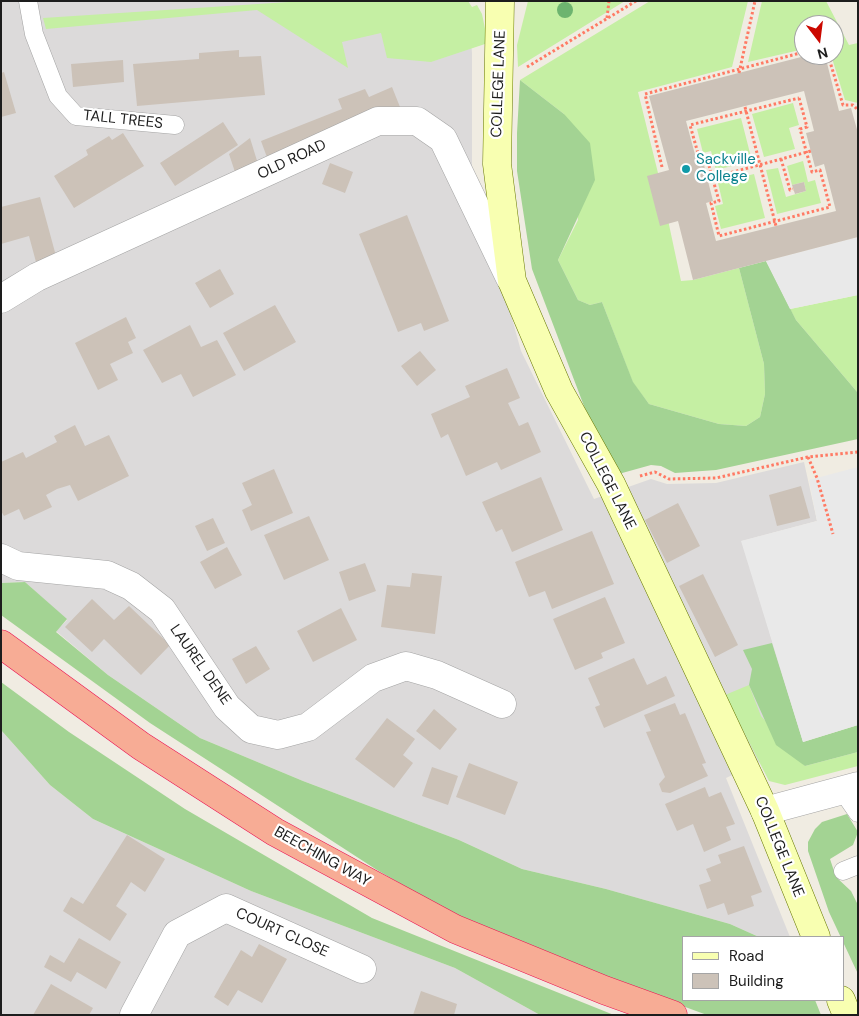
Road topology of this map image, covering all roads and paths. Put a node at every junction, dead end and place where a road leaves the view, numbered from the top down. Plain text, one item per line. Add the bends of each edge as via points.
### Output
1 (28, 1) edge
2 (500, 1) edge
3 (609, 1) edge
4 (636, 1) edge
5 (755, 1) edge
6 (607, 19) junction
7 (794, 54) edge
8 (831, 65) edge
9 (740, 68) junction
10 (739, 73) dead end
11 (498, 76) junction
12 (744, 107) dead end
13 (858, 110) edge
14 (746, 112) junction
15 (175, 125) dead end
16 (809, 152) junction
17 (781, 159) junction
18 (760, 165) junction
19 (662, 167) dead end
20 (712, 177) junction
21 (707, 179) dead end
22 (793, 189) dead end
23 (775, 221) junction
24 (776, 226) dead end
25 (512, 281) junction
26 (1, 299) edge
27 (858, 452) edge
28 (808, 457) junction
29 (637, 477) dead end
30 (833, 534) dead end
31 (1, 558) edge
32 (1, 644) edge
33 (502, 704) dead end
34 (850, 788) edge
35 (765, 810) junction
36 (858, 813) edge
37 (816, 936) edge
38 (362, 969) dead end
39 (841, 1001) edge
40 (134, 1015) edge
41 (673, 1015) edge
42 (847, 1015) edge

1 - 15 lane, TALL TREES via 34,34 58,96 76,116
2 - 11 main road, COLLEGE LANE
3 - 6 path
4 - 6 path
5 - 9 path
6 - 11 path via 519,72
7 - 9 path
8 - 13 path via 843,105 854,104
9 - 10 path
9 - 19 path via 645,94
11 - 25 main road, COLLEGE LANE via 497,164
12 - 14 path
14 - 16 path via 799,98 807,128 800,129
14 - 18 path
14 - 20 path via 690,126 699,157 706,155
16 - 17 path
16 - 23 path via 812,172 820,170 830,207
17 - 18 path
17 - 22 path via 790,190
18 - 20 path
18 - 23 path
20 - 21 path
20 - 23 path via 719,202 711,204 719,236
23 - 24 path
25 - 26 street, OLD ROAD via 443,139 417,121 378,121 38,277
25 - 35 main road, COLLEGE LANE via 559,391 611,484
27 - 28 path
28 - 29 path via 716,478 669,479 655,472
28 - 30 path
31 - 33 street, LAUREL DENE via 18,566 107,575 131,586 162,610 227,707 251,729 278,735 308,727 373,678 406,666 437,675
32 - 41 highway, BEECHING WAY via 141,746 275,832 455,928
34 - 35 street
34 - 36 lane
35 - 37 main road, COLLEGE LANE
38 - 40 street, COURT CLOSE via 226,908 177,934
39 - 42 main road

